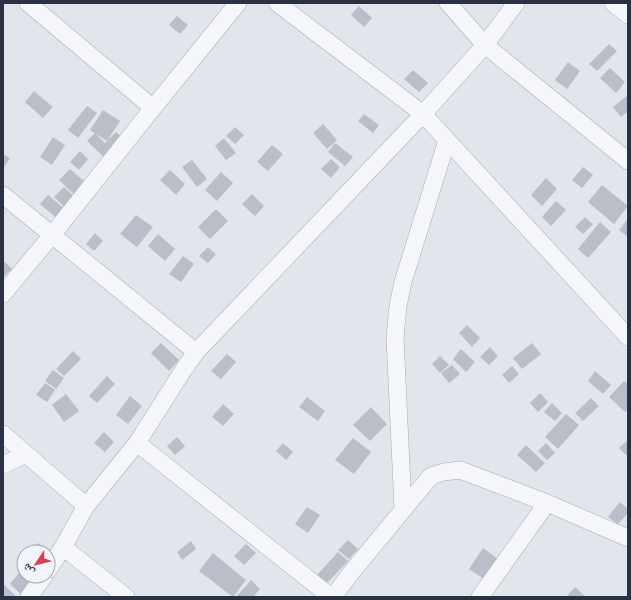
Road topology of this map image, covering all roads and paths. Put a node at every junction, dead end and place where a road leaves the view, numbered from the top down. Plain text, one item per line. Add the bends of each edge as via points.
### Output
1 (28, 3) edge
2 (238, 3) edge
3 (278, 3) edge
4 (448, 3) edge
5 (516, 3) edge
6 (614, 3) edge
7 (628, 15) edge
8 (485, 45) junction
9 (152, 108) junction
10 (423, 114) junction
11 (447, 140) junction
12 (628, 160) edge
13 (3, 195) edge
14 (52, 235) junction
15 (3, 294) edge
16 (628, 337) edge
17 (196, 352) junction
18 (3, 434) edge
19 (137, 443) junction
20 (26, 454) junction
21 (3, 465) edge
22 (547, 503) junction
23 (86, 506) junction
24 (403, 509) junction
25 (628, 538) edge
26 (63, 547) junction
27 (56, 558) edge
28 (38, 584) edge
29 (29, 597) edge
30 (126, 597) edge
31 (332, 597) edge
32 (480, 597) edge

1 - 9 street
2 - 9 street
3 - 10 street
4 - 8 street
5 - 8 street
6 - 7 street
8 - 10 street
8 - 12 street
9 - 14 street
10 - 11 street
10 - 17 street
11 - 16 street
11 - 24 street via 398,306 395,337
13 - 14 street
14 - 15 street
14 - 17 street
17 - 19 street
18 - 20 street
19 - 23 street
19 - 31 street
20 - 21 street
20 - 23 street
22 - 24 street via 460,470 431,476
22 - 25 street
22 - 32 street
23 - 26 street
24 - 31 street
26 - 27 street
26 - 30 street
28 - 29 street

